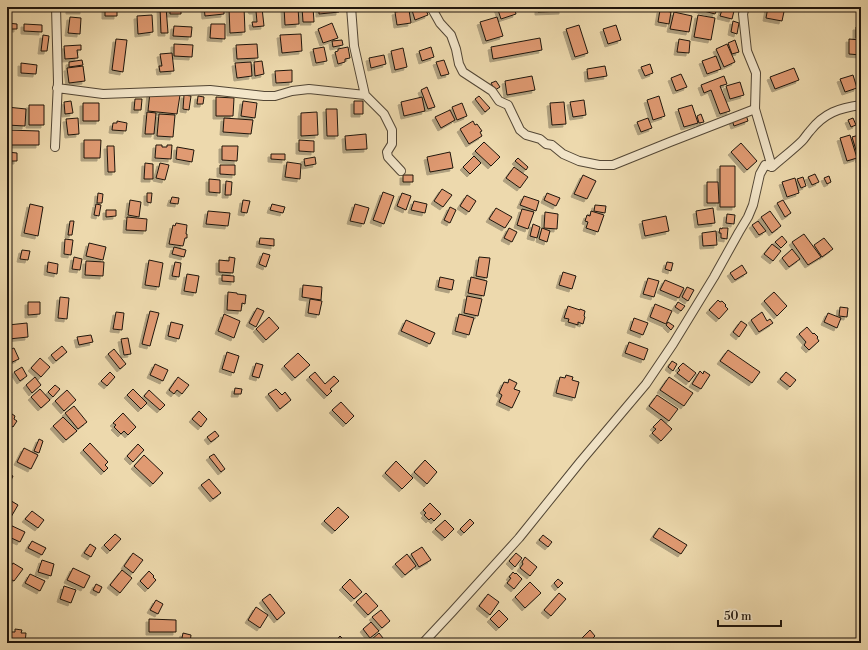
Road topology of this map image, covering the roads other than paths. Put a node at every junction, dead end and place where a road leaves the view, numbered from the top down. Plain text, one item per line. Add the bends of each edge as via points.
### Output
1 (56, 7) edge
2 (351, 7) edge
3 (431, 7) edge
4 (745, 7) edge
5 (57, 88) junction
6 (365, 95) junction
7 (861, 105) edge
8 (756, 109) junction
9 (55, 147) dead end
10 (772, 167) junction
11 (401, 171) dead end
12 (423, 643) edge

1 - 5 street
2 - 6 street via 354,46
3 - 8 street via 451,35 459,64 464,72 492,91 499,101 508,105 522,133 552,145 562,154 579,162 613,165
4 - 8 street via 743,14 747,51 756,73
5 - 6 street via 103,94 210,90 275,96 309,89
5 - 9 street
6 - 11 street via 384,114 392,130 392,144 387,152 388,157
7 - 10 street via 846,107 826,115 803,140
8 - 10 street
10 - 12 street via 765,165 748,217 714,277 646,384 519,538

